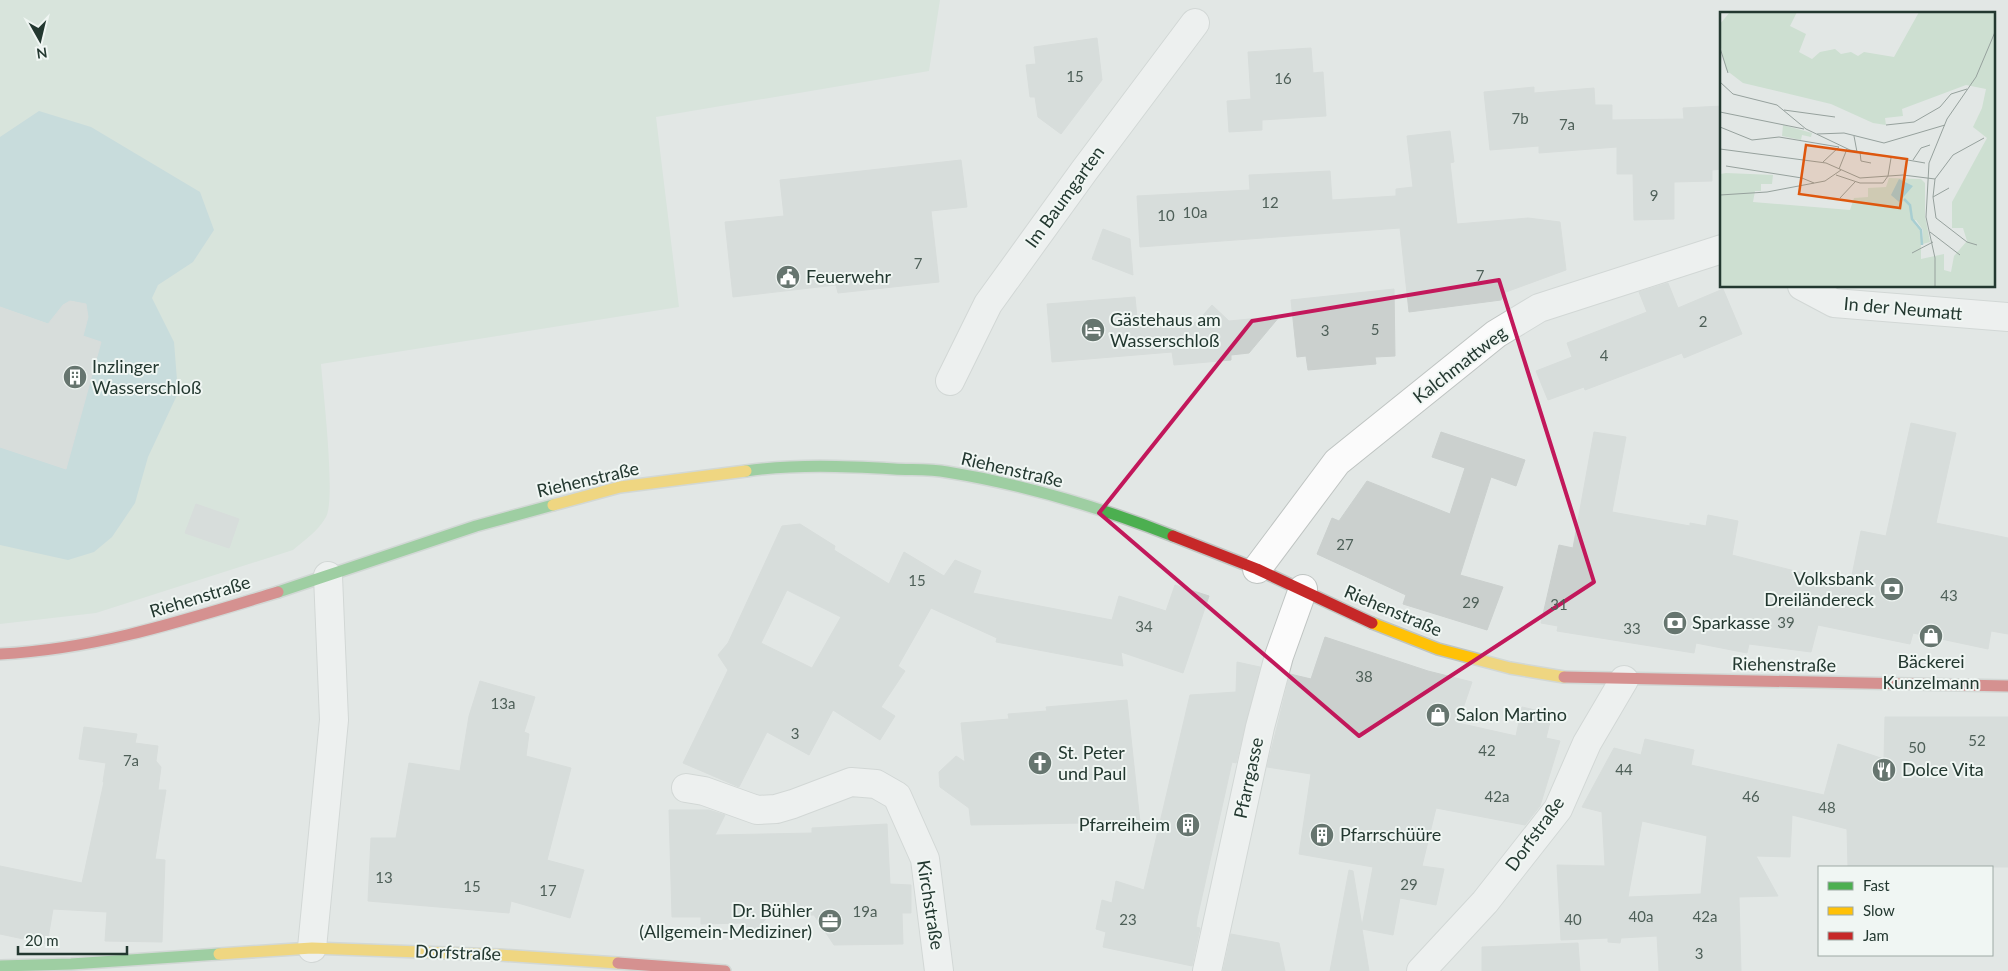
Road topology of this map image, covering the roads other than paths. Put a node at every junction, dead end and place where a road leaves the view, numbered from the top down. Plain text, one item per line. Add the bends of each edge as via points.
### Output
1 (1195, 23) dead end
2 (1720, 250) edge
3 (1806, 288) edge
4 (2008, 317) edge
5 (950, 381) dead end
6 (1257, 569) junction
7 (328, 576) junction
8 (1303, 589) junction
9 (0, 654) edge
10 (1624, 680) junction
11 (2008, 686) edge
12 (686, 788) dead end
13 (312, 948) junction
14 (0, 966) edge
15 (725, 971) edge
16 (939, 971) edge
17 (1207, 971) edge
18 (1421, 971) edge

1 - 5 street, Im Baumgarten via 988,304
2 - 6 street, Kalchmattweg via 1539,308 1496,334 1337,462
3 - 4 street, In der Neumatt via 1834,303
6 - 7 street, Riehenstraße via 1124,517 1026,490 946,472 857,467 776,468 620,487 476,526
6 - 8 street, Riehenstraße
7 - 9 street, Riehenstraße via 146,632 41,652
7 - 13 street via 334,720
8 - 10 street, Riehenstraße via 1362,618 1438,649 1510,668 1568,678
8 - 17 street, Pfarrgasse via 1279,656 1260,727
10 - 11 street, Riehenstraße
10 - 18 street, Dorfstraße via 1587,743 1558,809 1484,902
12 - 16 street, Kirchstraße via 757,810 793,804 851,782 876,784 897,796 925,859
13 - 14 street, Dorfstraße
13 - 15 street, Dorfstraße via 500,955

